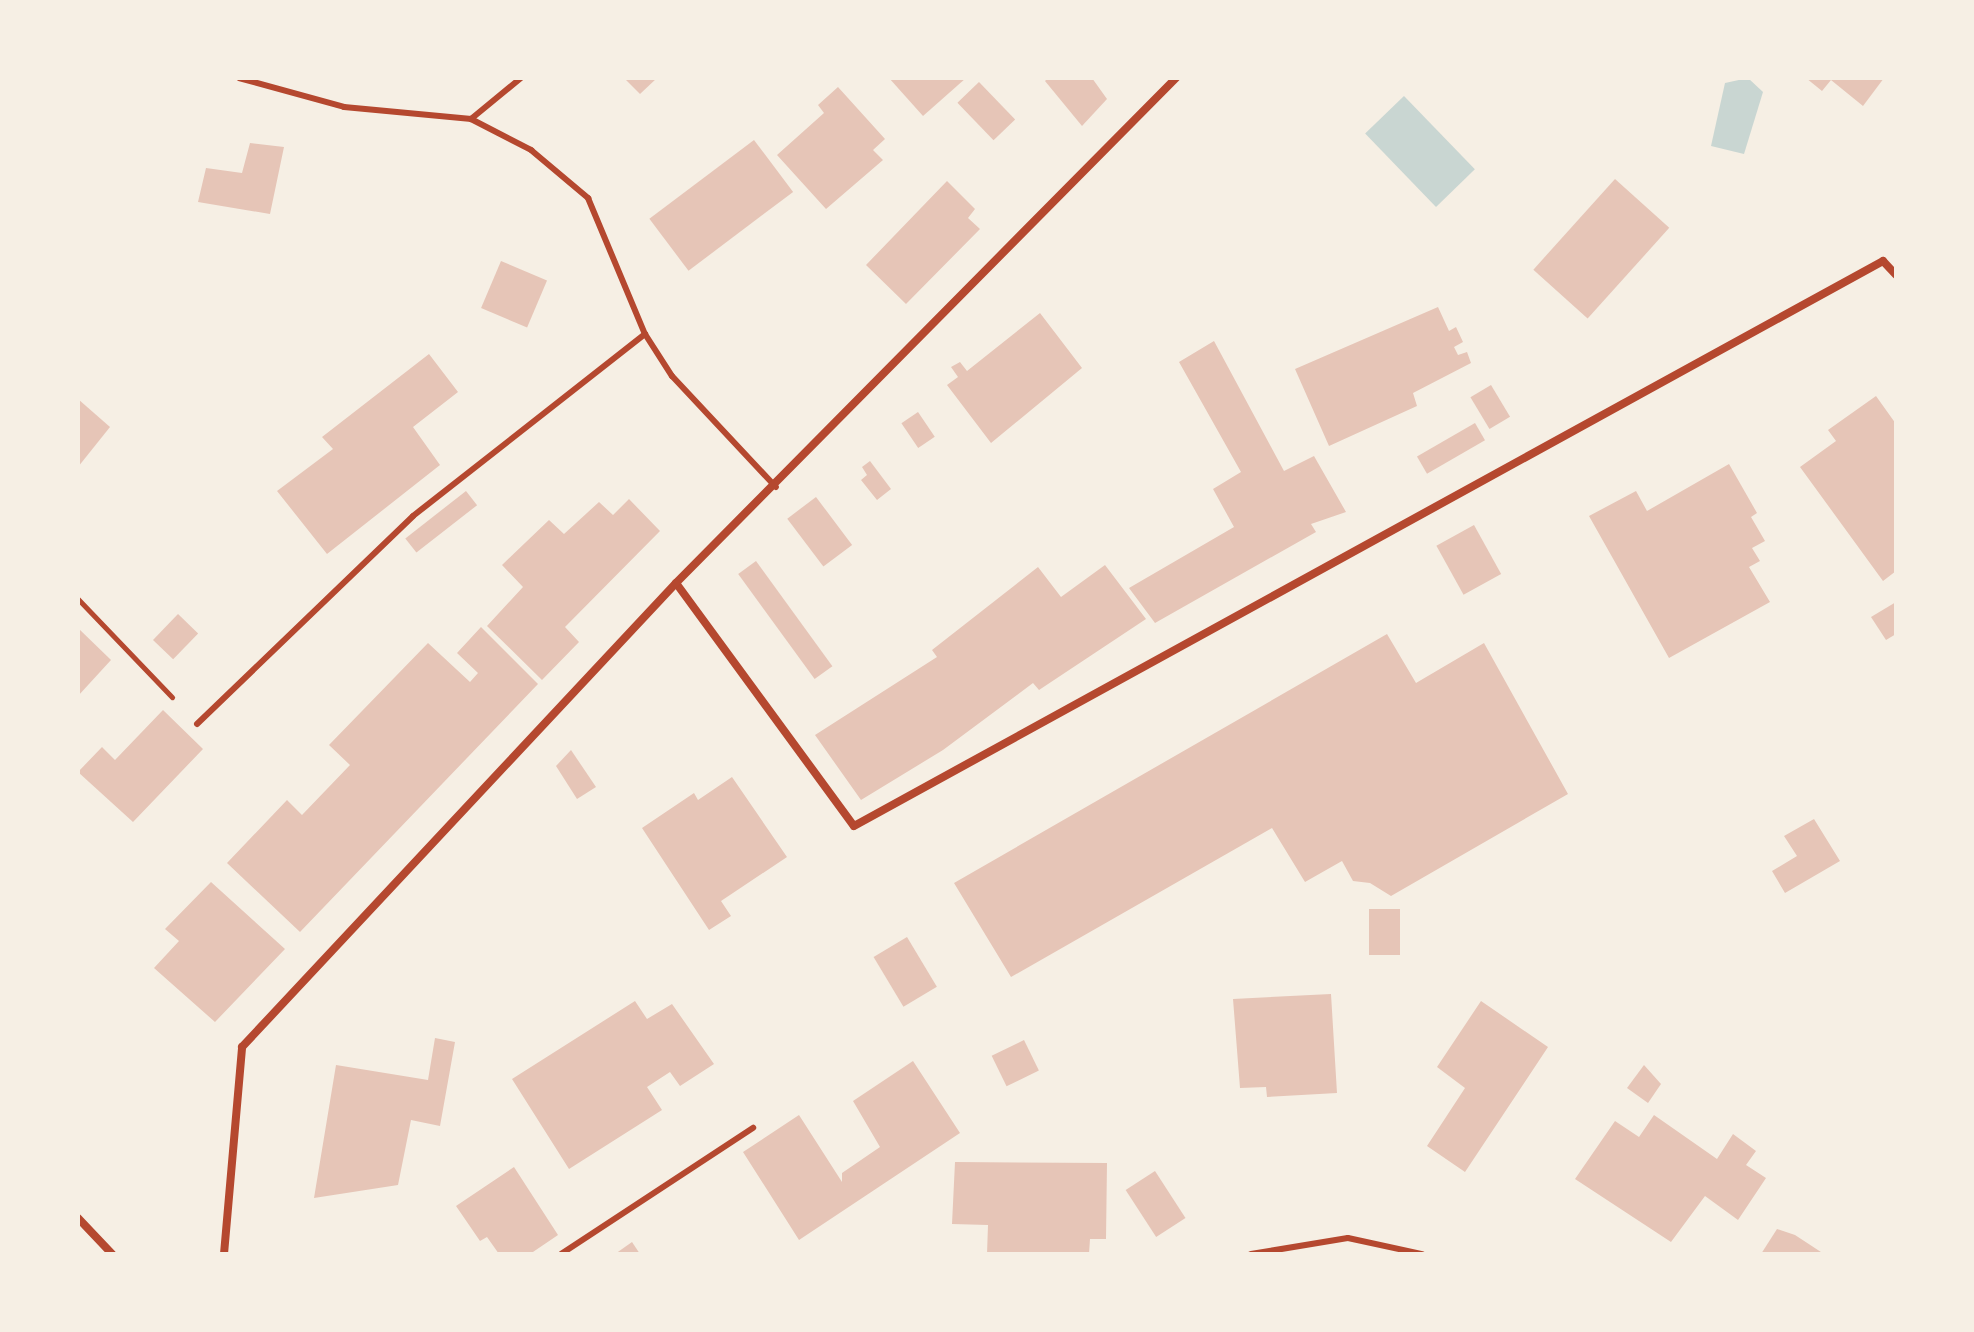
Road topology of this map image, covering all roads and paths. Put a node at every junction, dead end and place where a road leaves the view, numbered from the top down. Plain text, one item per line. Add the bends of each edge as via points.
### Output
1 (239, 78) edge
2 (521, 78) edge
3 (1176, 78) edge
4 (471, 119) junction
5 (1896, 275) edge
6 (645, 334) junction
7 (776, 487) junction
8 (676, 583) junction
9 (78, 599) edge
10 (197, 724) joint
11 (753, 1128) dead end
12 (78, 1218) edge
13 (112, 1254) edge
14 (224, 1254) edge
15 (561, 1254) edge
16 (1251, 1254) edge
17 (1422, 1254) edge

1 - 4 lane via 344,107
2 - 4 lane
3 - 7 street
4 - 6 lane via 531,150 588,198
5 - 8 street via 1883,261 854,826
6 - 7 lane via 672,376
6 - 10 lane via 413,516
7 - 8 street
8 - 14 street via 242,1047
9 - 10 path
11 - 15 lane
12 - 13 street
16 - 17 lane via 1348,1238

